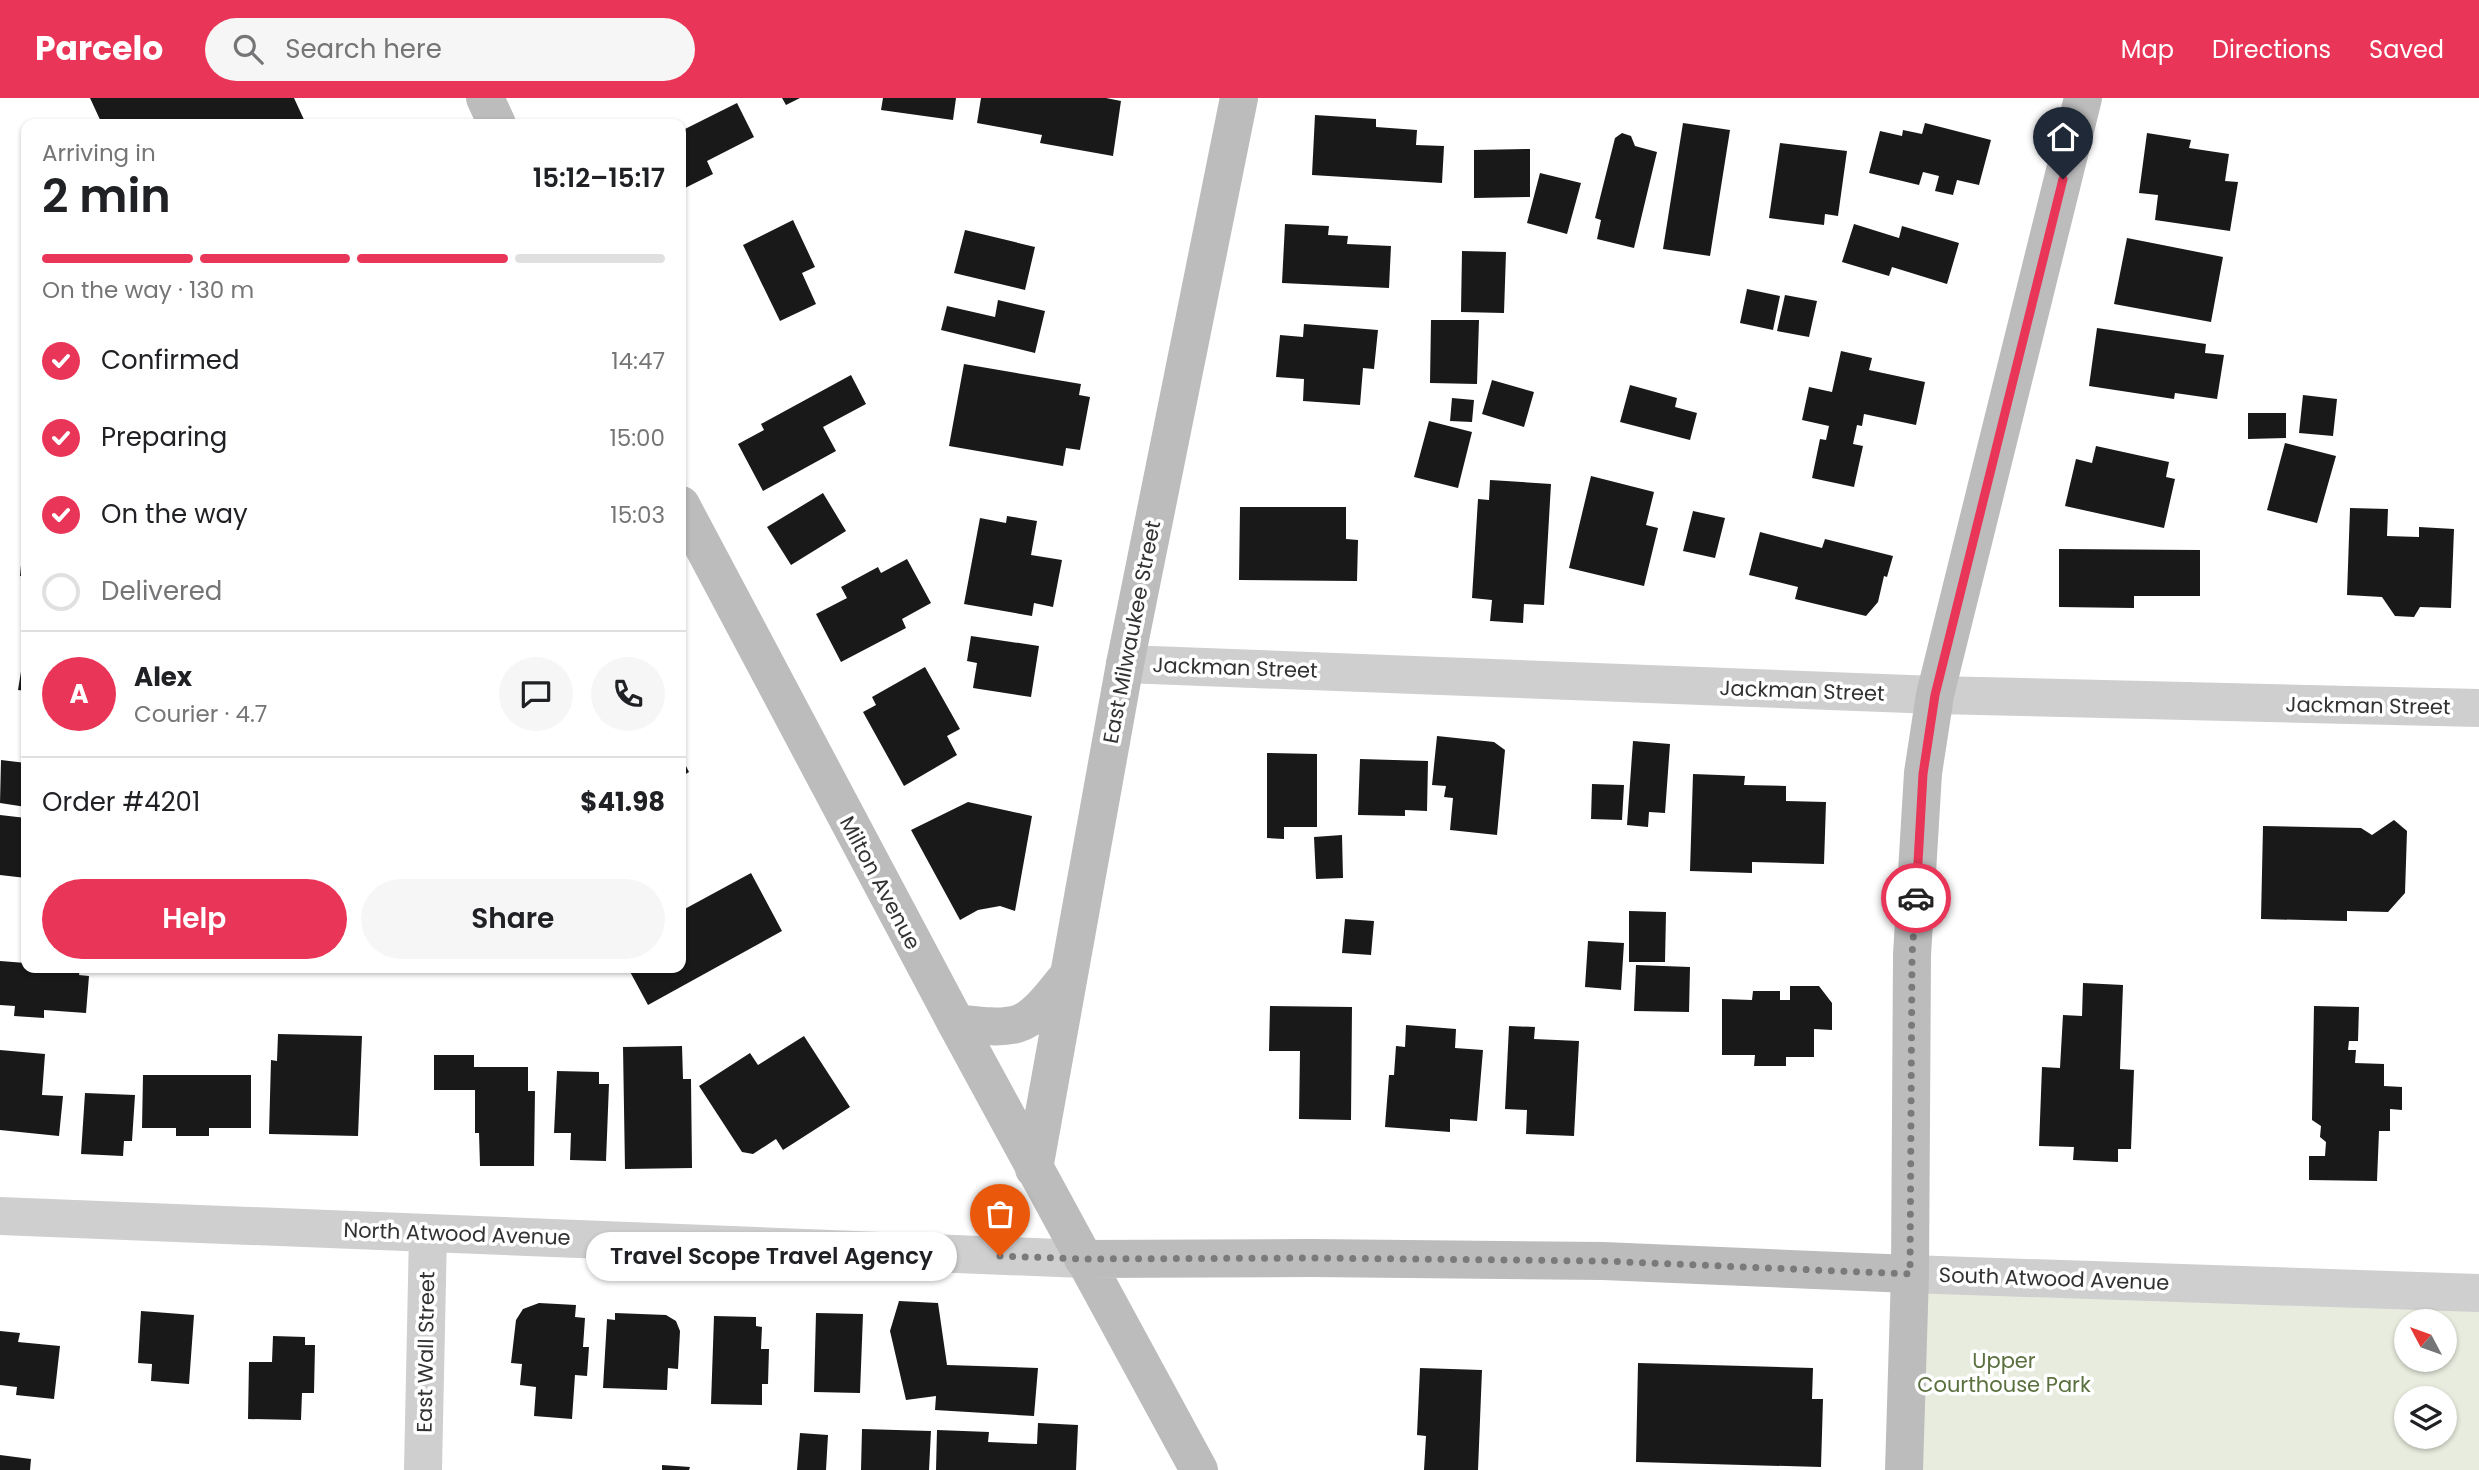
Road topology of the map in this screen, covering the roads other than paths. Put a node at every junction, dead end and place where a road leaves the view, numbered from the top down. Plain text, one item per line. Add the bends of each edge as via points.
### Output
1 (485, 98) edge
2 (1239, 98) edge
3 (2083, 98) edge
4 (495, 119) edge
5 (686, 514) edge
6 (1125, 664) junction
7 (1935, 695) junction
8 (2479, 708) edge
9 (1069, 975) junction
10 (956, 1023) junction
11 (1034, 1168) junction
12 (0, 1216) edge
13 (428, 1233) junction
14 (1083, 1259) junction
15 (1910, 1274) junction
16 (2479, 1293) edge
17 (423, 1470) edge
18 (1199, 1470) edge
19 (1904, 1470) edge

1 - 4 main road
2 - 6 main road, East Milwaukee Street
3 - 7 main road
5 - 10 main road, Milton Avenue
6 - 7 street, Jackman Street
6 - 9 main road, East Milwaukee Street
7 - 8 street, Jackman Street
7 - 15 main road via 1923,774 1912,955
9 - 10 main road via 1018,1024
9 - 11 main road, East Milwaukee Street
10 - 11 main road, Milton Avenue
11 - 14 main road, Milton Avenue
12 - 13 street, North Atwood Avenue
13 - 14 street, North Atwood Avenue
13 - 17 street, East Wall Street
14 - 15 main road, South Atwood Avenue via 1603,1261
14 - 18 main road
15 - 16 street, South Atwood Avenue
15 - 19 main road

